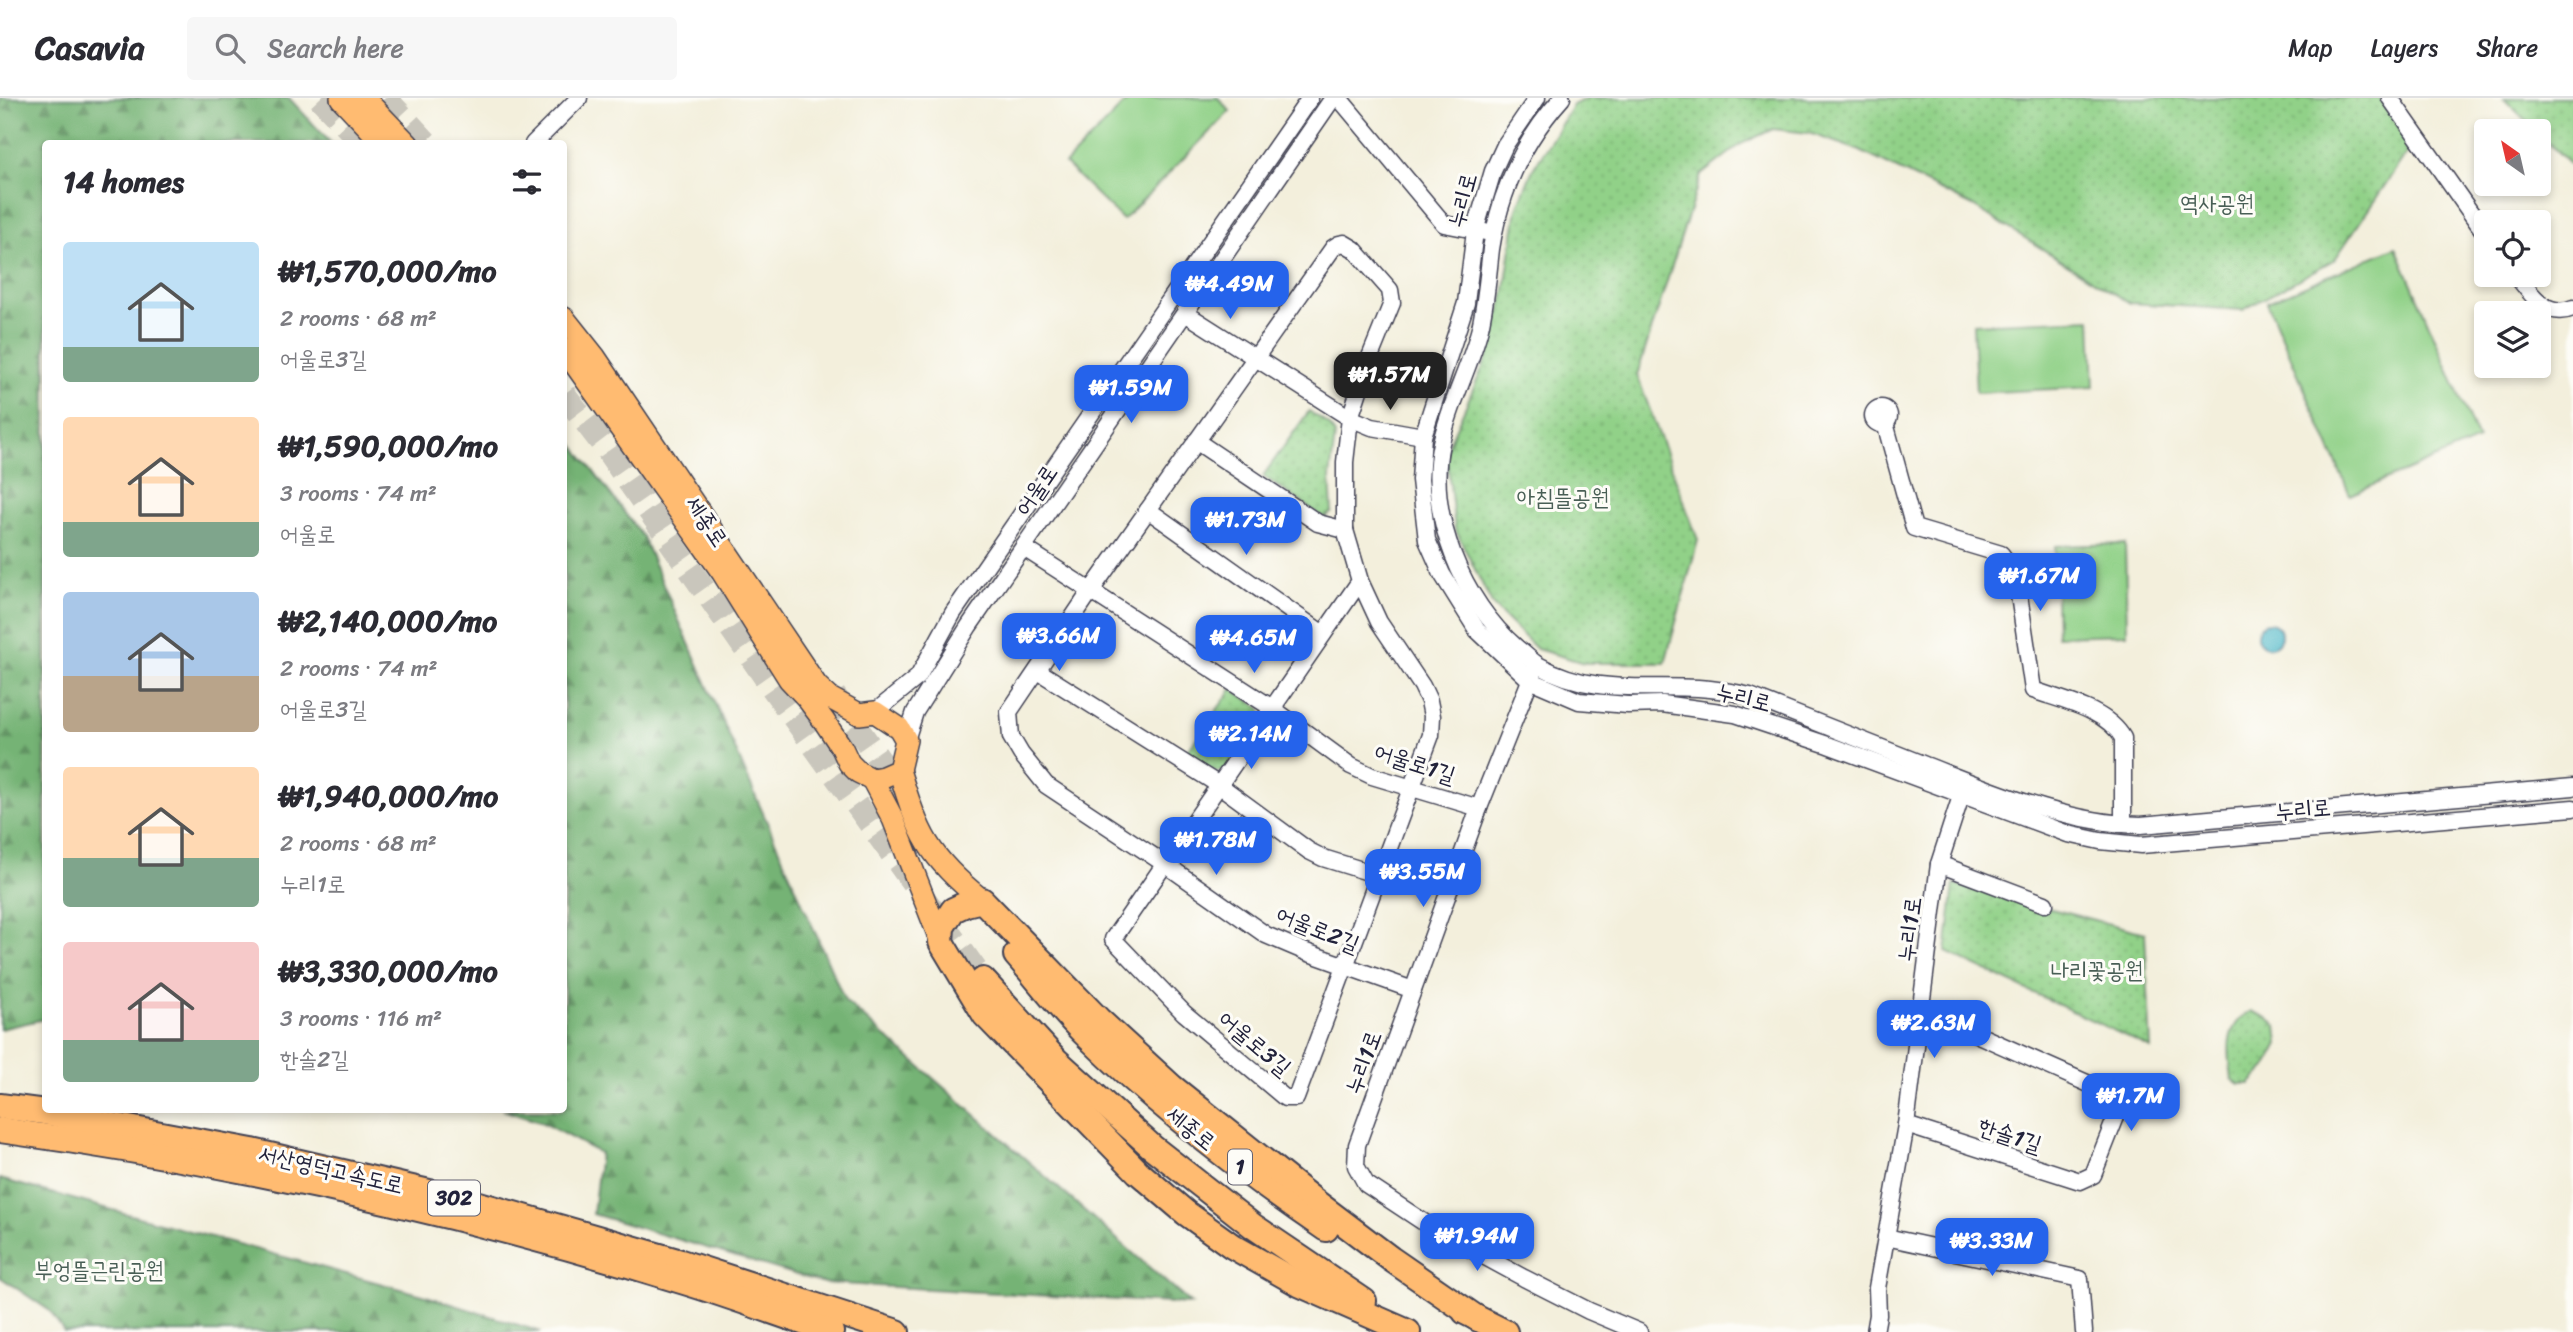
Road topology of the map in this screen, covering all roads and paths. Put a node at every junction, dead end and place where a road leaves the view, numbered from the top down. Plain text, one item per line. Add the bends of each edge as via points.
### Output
1 (341, 98) edge
2 (364, 98) edge
3 (579, 98) edge
4 (1310, 98) edge
5 (1333, 98) edge
6 (1339, 98) edge
7 (1537, 98) edge
8 (1562, 98) edge
9 (2390, 98) edge
10 (380, 140) edge
11 (404, 140) edge
12 (537, 140) edge
13 (2474, 218) edge
14 (1475, 231) junction
15 (1494, 233) junction
16 (2526, 287) edge
17 (2573, 308) edge
18 (1185, 313) junction
19 (567, 322) edge
20 (567, 353) edge
21 (1255, 359) junction
22 (1350, 418) junction
23 (1885, 423) dead end
24 (1423, 436) junction
25 (1196, 441) junction
26 (1148, 510) junction
27 (1345, 530) junction
28 (1024, 548) junction
29 (1360, 581) junction
30 (1090, 592) junction
31 (1323, 634) junction
32 (1537, 664) junction
33 (1038, 671) junction
34 (1530, 680) junction
35 (1272, 708) junction
36 (867, 713) junction
37 (905, 740) junction
38 (842, 748) junction
39 (899, 769) junction
40 (872, 779) junction
41 (1219, 785) junction
42 (1410, 787) junction
43 (2573, 787) edge
44 (1964, 788) junction
45 (1479, 808) junction
46 (2573, 808) edge
47 (2123, 824) junction
48 (1165, 863) junction
49 (1939, 864) junction
50 (1378, 875) junction
51 (982, 900) junction
52 (2046, 904) dead end
53 (941, 942) junction
54 (1014, 952) dead end
55 (1346, 966) junction
56 (983, 980) tunnel mouth
57 (1413, 990) junction
58 (1922, 1010) junction
59 (0, 1106) edge
60 (42, 1112) edge
61 (48, 1113) edge
62 (1906, 1125) junction
63 (0, 1130) edge
64 (1886, 1237) junction
65 (1478, 1319) junction
66 (831, 1332) edge
67 (897, 1332) edge
68 (1408, 1332) edge
69 (1421, 1332) edge
70 (1505, 1332) edge
71 (1639, 1332) edge
72 (1875, 1332) edge
73 (2084, 1332) edge

1 - 10 main road
2 - 11 main road
3 - 12 street
4 - 36 street, 어울로 via 953,613 918,677
5 - 18 street, 어울로
6 - 14 street via 1444,224
7 - 14 street, 누리로 via 1493,171
8 - 15 street, 누리로 via 1524,149 1507,183
9 - 13 street
14 - 15 street
14 - 24 street, 누리로 via 1466,303
15 - 32 street, 누리로 via 1480,329 1440,446 1440,501 1450,550 1480,608 1505,638
16 - 17 street via 2554,312
18 - 21 street
18 - 28 street, 어울로
19 - 36 main road, 세종로 via 595,356 804,670 830,698
20 - 38 main road, 세종로 via 722,572 789,679
21 - 22 street
21 - 22 street, 어울로3길 via 1333,248 1350,246 1390,290 1392,303
21 - 25 street, 어울로3길
22 - 24 street
22 - 27 street, 어울로3길
23 - 47 street via 1914,528 2001,554 2016,575 2033,690 2105,717 2116,726 2123,738
24 - 34 street, 누리로 via 1421,498 1433,555 1476,630
25 - 26 street, 어울로3길
25 - 27 street via 1318,523
26 - 30 street, 어울로3길
26 - 31 street
27 - 29 street, 어울로3길
28 - 30 street, 어울로1길
28 - 37 street, 어울로 via 915,712
29 - 31 street, 어울로3길
29 - 42 street, 어울로3길 via 1379,622 1429,701 1431,735
30 - 33 street, 어울로2길
30 - 35 street, 어울로1길
31 - 35 street, 어울로3길
32 - 34 street, 누리1로
32 - 44 street, 누리로 via 1585,684 1696,688 1750,696
33 - 41 street
33 - 48 street, 어울로2길 via 1009,712 1011,737 1021,754 1046,785
34 - 44 street, 누리로 via 1579,701 1662,704 1735,714
34 - 45 street, 누리1로
35 - 41 street, 어울로3길
35 - 42 street, 어울로1길 via 1351,766
36 - 37 main road, 세종로 via 898,727
36 - 38 main road via 845,734
37 - 39 main road
38 - 40 main road, 세종로 via 849,763
39 - 40 main road
39 - 51 main road via 922,837 938,861
40 - 53 main road, 세종로 via 893,819
41 - 48 street, 어울로3길
41 - 50 street via 1308,850
42 - 45 street, 어울로1길
42 - 50 street, 어울로3길
43 - 47 street, 누리로
44 - 46 street, 누리로 via 2068,834 2141,845
44 - 47 street, 누리로 via 2069,816
44 - 49 street, 누리1로
45 - 57 street, 누리1로
48 - 55 street, 어울로2길 via 1266,935
48 - 55 street, 어울로3길 via 1113,939 1184,1013 1285,1098 1296,1098 1302,1086
49 - 52 street
49 - 58 street, 누리1로
50 - 55 street, 어울로3길
51 - 53 highway via 953,910 942,927
51 - 65 highway via 1172,1087 1317,1203
53 - 68 highway via 985,1015 1138,1171 1186,1213 1232,1246 1301,1285
54 - 65 highway, 세종로 / 1 via 1084,1034 1177,1118 1276,1195 1386,1269
55 - 57 street, 어울로2길
56 - 69 highway, 세종로 / 1 via 1057,1061 1152,1147 1253,1226 1366,1302
57 - 71 street, 누리1로 via 1357,1145 1356,1166 1366,1184 1434,1229 1524,1278
58 - 62 street, 누리1로
58 - 62 street, 한솔1길 via 2123,1099 2093,1175 2080,1181
59 - 60 highway, 서산영덕고속도로 / 302
61 - 67 highway, 서산영덕고속도로 / 302 via 252,1151 472,1202 681,1262
62 - 64 street, 누리1로
63 - 66 highway, 서산영덕고속도로 / 302 via 253,1171 473,1223 681,1281
64 - 72 street, 누리1로
64 - 73 street via 2080,1279
65 - 70 highway, 세종로 / 1

